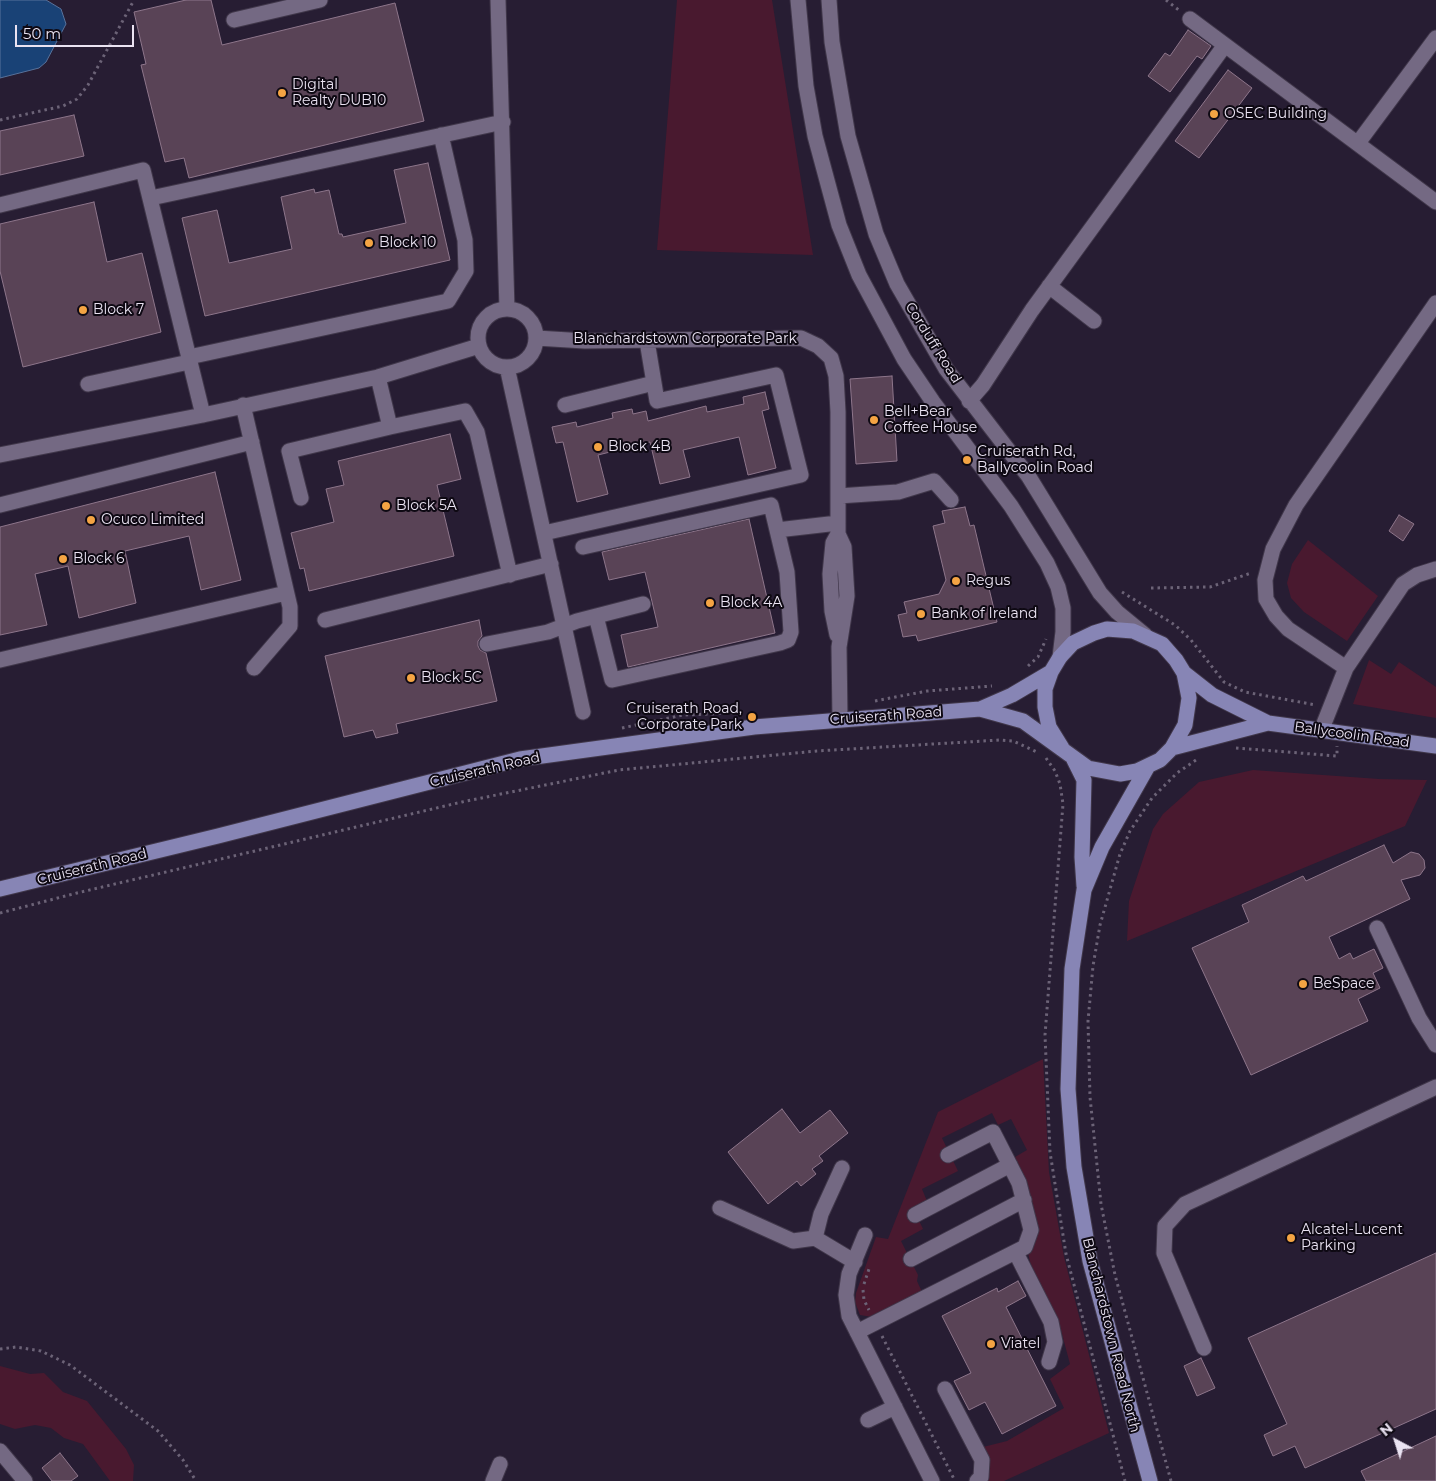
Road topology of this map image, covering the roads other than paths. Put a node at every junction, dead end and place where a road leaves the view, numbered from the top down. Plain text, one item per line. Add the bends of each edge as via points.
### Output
1 (320, 0) edge
2 (498, 0) edge
3 (798, 0) edge
4 (829, 0) edge
5 (1190, 19) dead end
6 (234, 20) dead end
7 (1436, 38) edge
8 (1225, 45) junction
9 (503, 122) junction
10 (441, 135) junction
11 (1358, 144) junction
12 (151, 198) junction
13 (1436, 202) edge
14 (0, 205) edge
15 (1049, 286) junction
16 (1436, 304) edge
17 (507, 309) junction
18 (1094, 321) dead end
19 (536, 338) junction
20 (647, 341) junction
21 (479, 346) junction
22 (189, 360) junction
23 (507, 367) junction
24 (378, 376) junction
25 (654, 383) junction
26 (88, 384) dead end
27 (969, 401) junction
28 (565, 404) dead end
29 (243, 405) junction
30 (203, 415) junction
31 (390, 427) junction
32 (252, 442) junction
33 (0, 455) edge
34 (838, 496) junction
35 (301, 498) dead end
36 (951, 500) dead end
37 (0, 505) edge
38 (838, 528) junction
39 (778, 530) junction
40 (544, 533) junction
41 (583, 547) dead end
42 (551, 564) junction
43 (1436, 569) edge
44 (510, 574) junction
45 (286, 593) junction
46 (643, 604) dead end
47 (596, 616) junction
48 (325, 620) dead end
49 (565, 626) junction
50 (1145, 634) junction
51 (487, 644) dead end
52 (1060, 657) junction
53 (0, 660) edge
54 (254, 668) dead end
55 (1346, 668) junction
56 (1051, 672) junction
57 (1184, 673) junction
58 (980, 709) junction
59 (583, 712) dead end
60 (840, 719) junction
61 (1268, 723) junction
62 (1321, 731) junction
63 (1436, 746) edge
64 (1062, 748) junction
65 (1172, 748) junction
66 (1074, 760) junction
67 (1148, 766) junction
68 (0, 889) edge
69 (1084, 890) junction
70 (1377, 928) dead end
71 (1436, 1045) edge
72 (1436, 1087) edge
73 (948, 1155) dead end
74 (1010, 1165) junction
75 (842, 1168) dead end
76 (1024, 1200) junction
77 (720, 1208) dead end
78 (915, 1215) dead end
79 (865, 1235) dead end
80 (815, 1238) junction
81 (1016, 1253) junction
82 (911, 1259) dead end
83 (854, 1262) junction
84 (857, 1332) junction
85 (1204, 1348) dead end
86 (1049, 1362) dead end
87 (945, 1389) dead end
88 (895, 1407) junction
89 (868, 1420) dead end
90 (0, 1451) edge
91 (500, 1464) dead end
92 (25, 1481) edge
93 (493, 1481) edge
94 (932, 1481) edge
95 (977, 1481) edge
96 (1150, 1481) edge

1 - 6 street
2 - 9 street
3 - 52 street via 813,128 842,233 859,275 904,359 1011,506 1047,563 1058,587 1062,608
4 - 27 street, Corduff Road via 832,42 848,136 876,234 916,319
5 - 8 street
7 - 11 street
8 - 11 street
8 - 15 street
9 - 10 street
9 - 17 street
10 - 12 street
10 - 22 street via 465,240 466,271 448,300
11 - 13 street
12 - 14 street via 143,170
12 - 22 street
15 - 18 street
15 - 27 street via 983,386
16 - 55 street via 1296,505 1273,549 1268,567 1266,599 1276,616 1288,629
17 - 19 street via 524,314 535,329
17 - 21 street via 498,310 484,320
19 - 20 street, Blanchardstown Corporate Park
19 - 23 street via 531,355 524,362
20 - 25 street
20 - 34 street, Blanchardstown Corporate Park via 801,338 818,346 831,358 836,376
21 - 23 street via 489,361
21 - 24 street
22 - 26 street
22 - 30 street
23 - 40 street
24 - 29 street
24 - 31 street
25 - 28 street
25 - 40 street via 658,401 776,375 801,475
27 - 50 street, Corduff Road via 1029,477 1100,592 1117,612
29 - 30 street
29 - 32 street
30 - 33 street
31 - 35 street via 289,451
31 - 44 street via 465,411 477,432
32 - 37 street
32 - 45 street
34 - 36 street via 898,492 934,481
34 - 38 street, Blanchardstown Corporate Park
38 - 39 street
38 - 60 street, Blanchardstown Corporate Park via 830,574 832,611 839,647
39 - 41 street via 771,505
39 - 47 street via 786,572 791,632 788,640 612,680
40 - 42 street
42 - 44 street
42 - 49 street
43 - 55 street via 1403,584
44 - 48 street
45 - 53 street
45 - 54 street via 290,626
46 - 47 street
47 - 49 street
49 - 51 street
49 - 59 street
50 - 52 main road via 1120,629 1094,632 1074,643
50 - 57 main road via 1162,644
52 - 56 main road
55 - 62 street
56 - 58 main road, Cruiserath Road
56 - 64 main road via 1045,707 1049,727
57 - 61 main road, Ballycoolin Road via 1212,695
57 - 65 main road via 1188,712 1185,725
58 - 60 main road, Cruiserath Road
58 - 64 main road, Cruiserath Road via 1023,721
60 - 68 main road, Cruiserath Road via 684,735 520,759
61 - 62 main road, Ballycoolin Road
61 - 65 main road, Ballycoolin Road
62 - 63 main road, Ballycoolin Road
64 - 66 main road
65 - 67 main road
66 - 67 main road via 1102,772 1120,774
66 - 69 main road, Blanchardstown Road North via 1084,780
67 - 69 main road, Blanchardstown Road North via 1102,847
69 - 96 main road, Blanchardstown Road North via 1072,969 1068,1028 1068,1089 1074,1167 1090,1261
70 - 71 street via 1419,1018
72 - 85 street via 1185,1204 1164,1226 1164,1252
73 - 74 street via 993,1132
74 - 76 street
74 - 78 street
75 - 80 street via 821,1214
76 - 81 street via 1031,1230 1025,1247
76 - 82 street
77 - 80 street via 793,1241
79 - 83 street
80 - 83 street
81 - 84 street
81 - 86 street via 1051,1322 1055,1342
83 - 84 street via 846,1295 849,1316
84 - 88 street
87 - 95 street via 982,1460 981,1477
88 - 89 street
88 - 94 street
90 - 92 street
91 - 93 street

